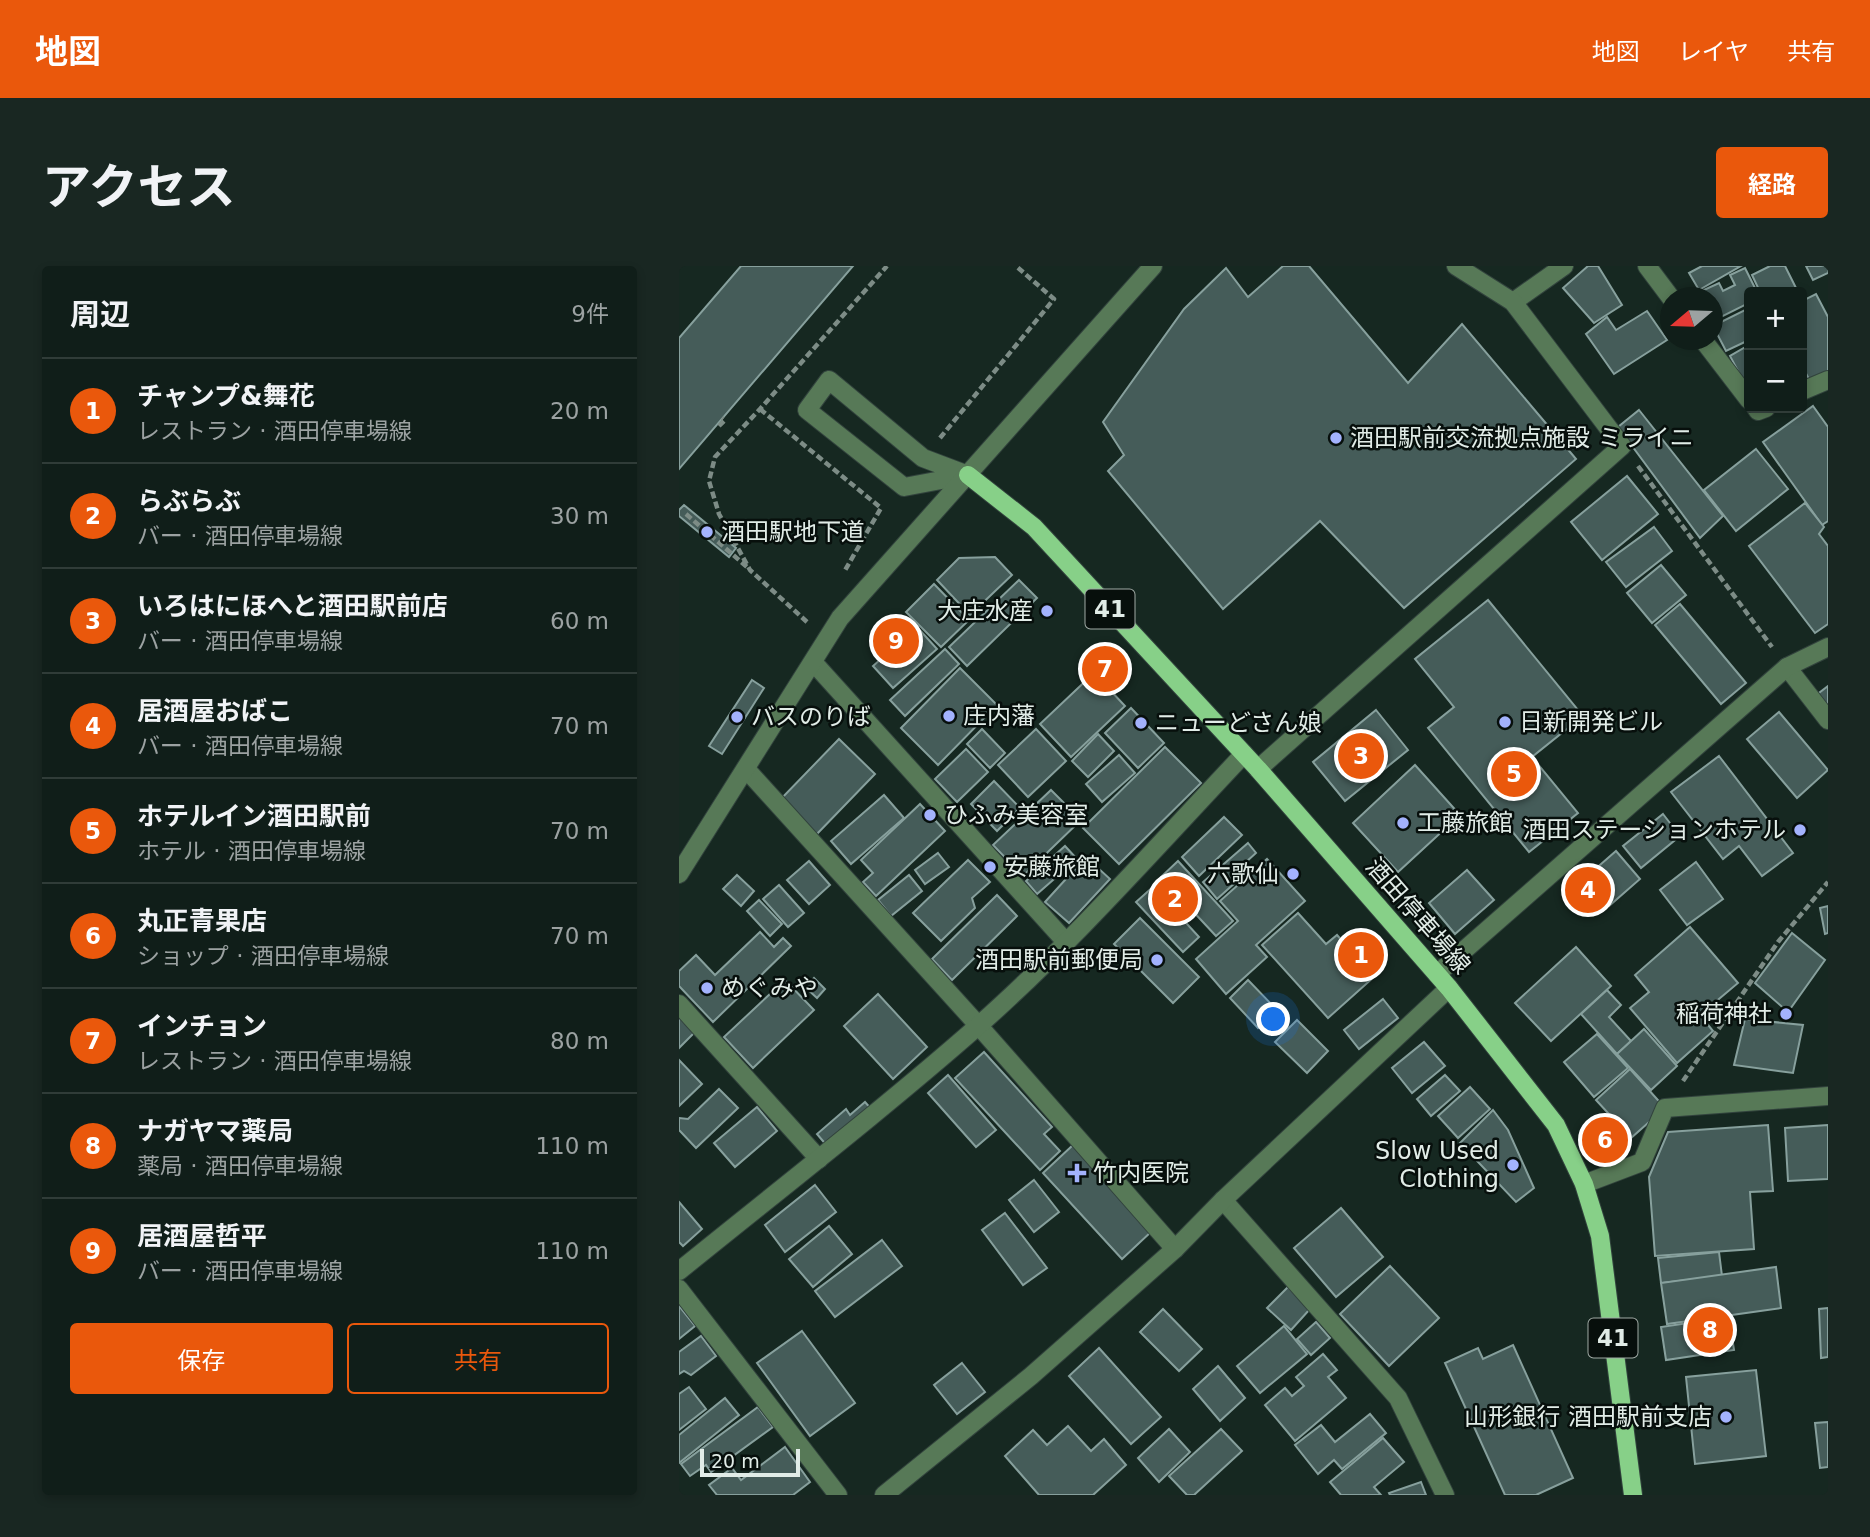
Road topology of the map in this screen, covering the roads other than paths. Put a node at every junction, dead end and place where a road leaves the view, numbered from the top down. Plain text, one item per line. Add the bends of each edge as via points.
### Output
1 (1457, 266) edge
2 (1564, 266) edge
3 (1647, 266) edge
4 (1146, 268) edge
5 (1663, 287) edge
6 (1513, 302) junction
7 (1711, 350) edge
8 (1828, 380) edge
9 (1807, 389) edge
10 (1744, 393) edge
11 (968, 475) junction
12 (1828, 647) edge
13 (813, 662) junction
14 (1787, 667) junction
15 (1828, 720) edge
16 (1244, 754) junction
17 (746, 769) junction
18 (1258, 769) junction
19 (679, 874) edge
20 (1066, 942) junction
21 (1443, 981) junction
22 (679, 1004) edge
23 (978, 1025) junction
24 (1828, 1096) edge
25 (819, 1159) junction
26 (1584, 1184) junction
27 (1223, 1200) junction
28 (1175, 1249) junction
29 (679, 1270) edge
30 (679, 1289) edge
31 (838, 1495) edge
32 (884, 1495) edge
33 (1445, 1495) edge
34 (1633, 1495) edge

1 - 6 street
2 - 6 street
3 - 5 street
4 - 11 street
6 - 18 street via 1622,446
7 - 10 street
8 - 9 street
11 - 11 street via 923,458 829,380 807,411 904,487
11 - 13 street via 840,618
11 - 16 main road, 酒田停車場線 / 41 via 1034,527
12 - 14 street
13 - 17 street
13 - 20 street
14 - 15 street
14 - 21 street
16 - 18 main road, 酒田停車場線 / 41
16 - 20 street
17 - 19 street
17 - 23 street
18 - 21 main road, 酒田停車場線 / 41
20 - 23 street
21 - 26 main road, 酒田停車場線 / 41 via 1556,1125
21 - 27 street
22 - 25 street
23 - 25 street
23 - 28 street
24 - 26 street via 1665,1108 1642,1162
25 - 29 street
26 - 34 main road, 酒田停車場線 / 41 via 1601,1236
27 - 28 street
27 - 33 street via 1398,1398
28 - 32 street via 1031,1376
30 - 31 street

